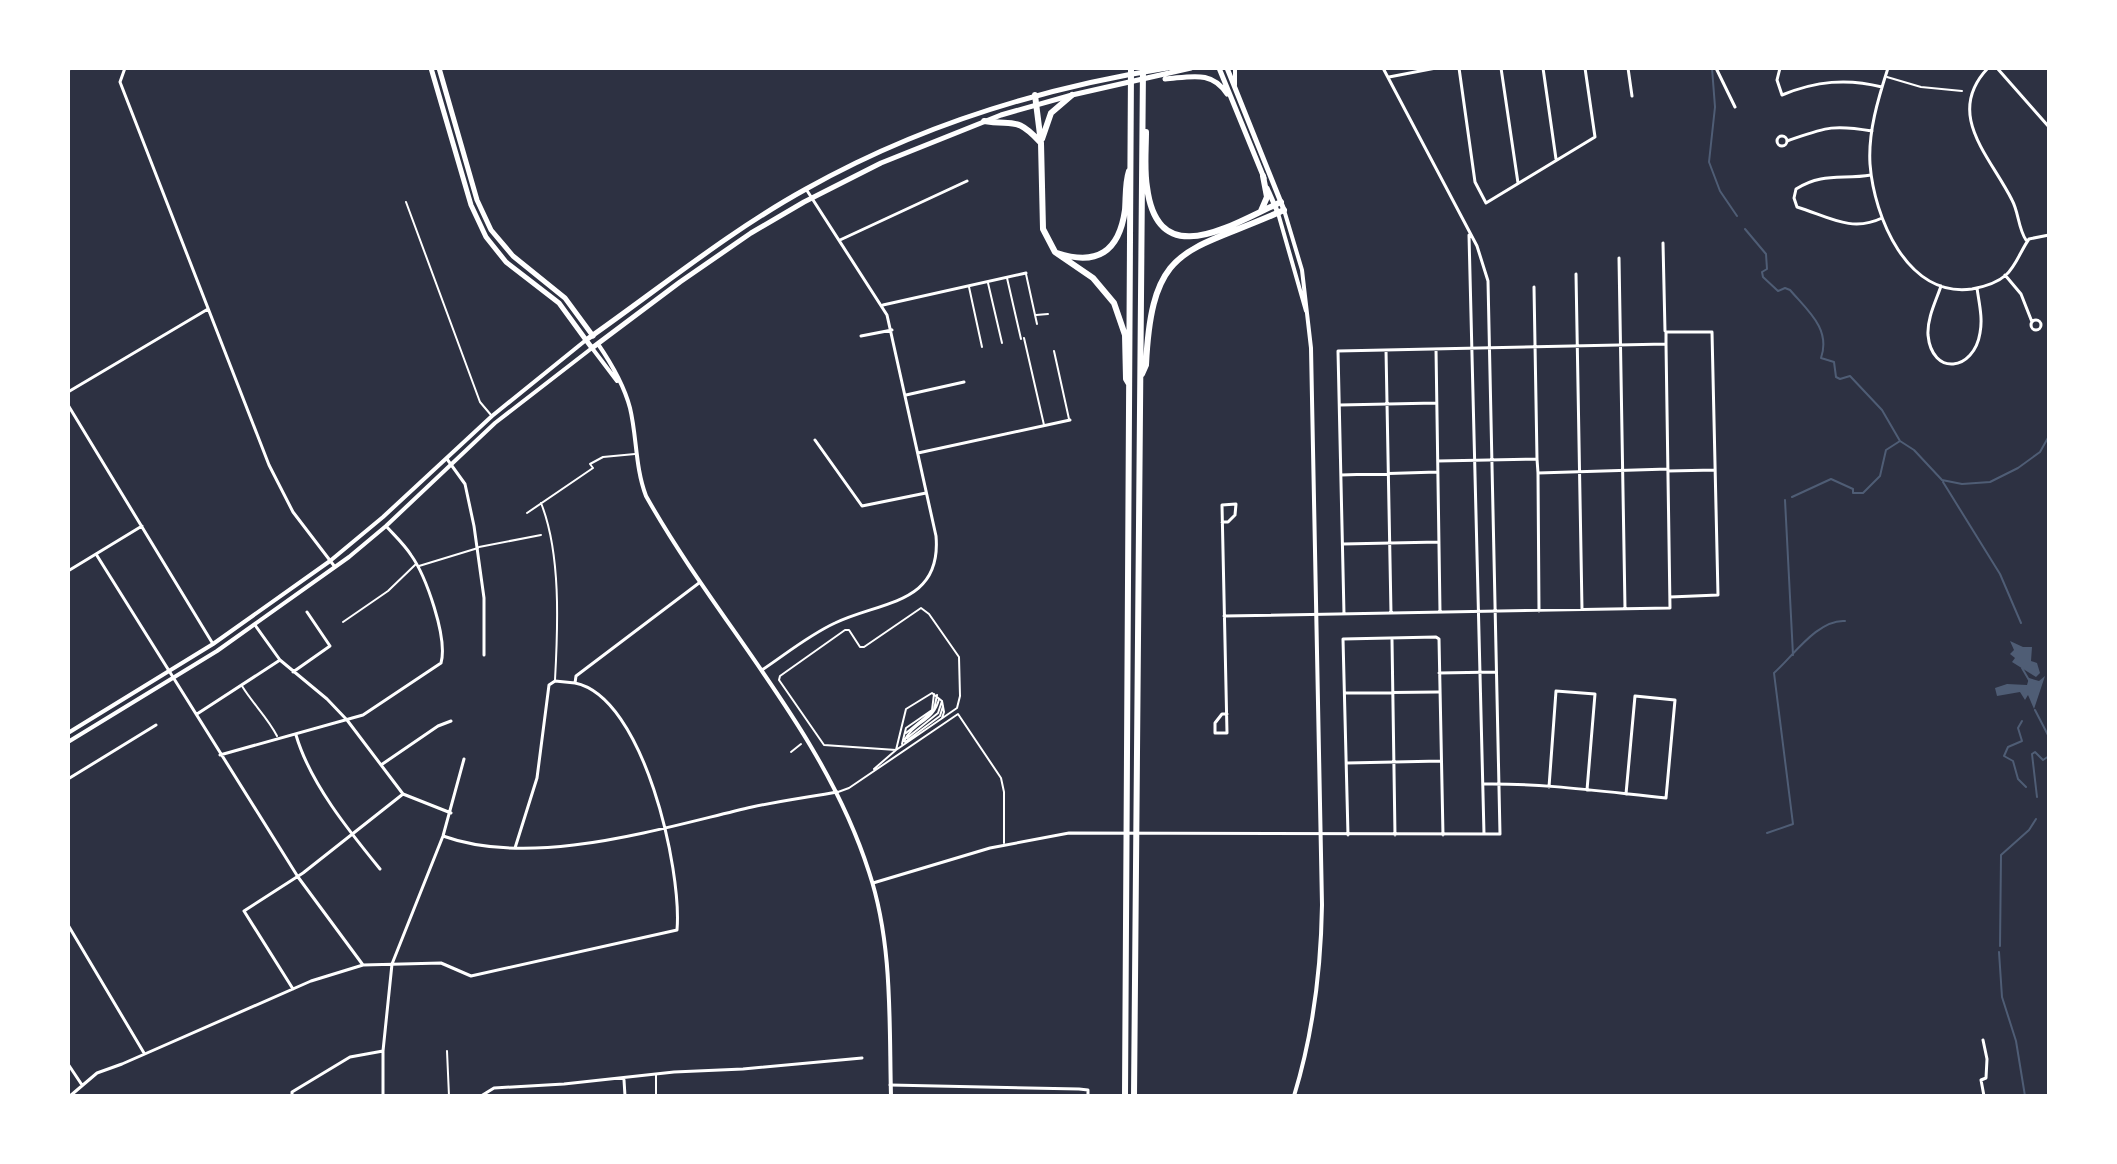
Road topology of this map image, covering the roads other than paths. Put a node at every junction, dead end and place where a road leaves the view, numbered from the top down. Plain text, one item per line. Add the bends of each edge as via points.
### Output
1 (125, 68) edge
2 (431, 68) edge
3 (439, 68) edge
4 (1131, 68) edge
5 (1143, 68) edge
6 (1167, 68) edge
7 (1191, 68) edge
8 (1219, 68) edge
9 (1227, 68) edge
10 (1235, 68) edge
11 (1383, 68) edge
12 (1436, 68) edge
13 (1459, 68) edge
14 (1501, 68) edge
15 (1543, 68) edge
16 (1585, 68) edge
17 (1628, 68) edge
18 (1716, 68) edge
19 (1780, 68) edge
20 (1888, 68) edge
21 (1988, 68) edge
22 (1997, 68) edge
23 (1388, 77) junction
24 (1885, 77) junction
25 (1136, 81) junction
26 (1882, 87) junction
27 (1235, 88) junction
28 (1962, 91) dead end
29 (1035, 95) junction
30 (1072, 95) junction
31 (1632, 96) dead end
32 (1230, 98) junction
33 (1036, 105) junction
34 (1142, 107) junction
35 (1735, 107) dead end
36 (984, 121) junction
37 (2049, 128) edge
38 (1872, 131) junction
39 (1787, 141) dead end
40 (1041, 143) junction
41 (1556, 161) junction
42 (1132, 164) junction
43 (1871, 175) junction
44 (1263, 176) junction
45 (967, 181) dead end
46 (1518, 184) junction
47 (806, 189) junction
48 (812, 198) junction
49 (406, 202) dead end
50 (1278, 203) junction
51 (1261, 211) junction
52 (1281, 211) junction
53 (1882, 218) junction
54 (1469, 231) junction
55 (2049, 235) edge
56 (840, 240) junction
57 (2027, 241) junction
58 (1663, 243) dead end
59 (1055, 252) junction
60 (1619, 258) dead end
61 (1026, 273) joint
62 (1576, 274) dead end
63 (2005, 275) junction
64 (1007, 277) junction
65 (988, 282) junction
66 (969, 286) junction
67 (1941, 286) junction
68 (1534, 287) dead end
69 (1977, 288) junction
70 (883, 305) junction
71 (208, 309) junction
72 (1048, 314) dead end
73 (1035, 315) junction
74 (2032, 322) dead end
75 (1037, 324) dead end
76 (892, 330) junction
77 (1666, 332) junction
78 (593, 336) junction
79 (861, 336) dead end
80 (586, 340) junction
81 (1002, 343) dead end
82 (1666, 344) junction
83 (1620, 345) junction
84 (595, 346) junction
85 (1577, 346) junction
86 (982, 347) dead end
87 (1535, 347) junction
88 (1474, 348) junction
89 (1490, 348) junction
90 (1436, 349) junction
91 (1386, 350) junction
92 (1054, 351) dead end
93 (1140, 377) junction
94 (964, 382) dead end
95 (1131, 387) junction
96 (68, 392) edge
97 (906, 395) junction
98 (1436, 403) junction
99 (1387, 404) junction
100 (68, 405) edge
101 (1340, 405) junction
102 (492, 416) junction
103 (1070, 420) joint
104 (1044, 426) junction
105 (815, 440) dead end
106 (918, 453) junction
107 (636, 454) junction
108 (446, 459) junction
109 (1493, 459) junction
110 (1537, 459) junction
111 (1476, 460) junction
112 (1438, 461) junction
113 (452, 465) junction
114 (1622, 470) junction
115 (1668, 470) junction
116 (1715, 470) junction
117 (1438, 472) junction
118 (1579, 472) junction
119 (1538, 473) junction
120 (1388, 474) junction
121 (1341, 475) junction
122 (926, 493) junction
123 (541, 503) junction
124 (527, 513) dead end
125 (1222, 522) junction
126 (142, 526) junction
127 (386, 526) junction
128 (541, 535) dead end
129 (1439, 542) junction
130 (1389, 543) junction
131 (1343, 544) junction
132 (478, 548) junction
133 (96, 554) junction
134 (330, 561) junction
135 (417, 565) junction
136 (335, 567) junction
137 (68, 571) edge
138 (701, 581) junction
139 (1670, 597) junction
140 (1625, 608) junction
141 (1582, 609) junction
142 (1496, 611) junction
143 (1539, 611) junction
144 (307, 612) dead end
145 (1440, 612) junction
146 (1479, 612) junction
147 (1391, 613) junction
148 (1344, 614) junction
149 (1317, 615) junction
150 (1224, 616) junction
151 (343, 622) dead end
152 (255, 625) junction
153 (1392, 638) junction
154 (213, 644) junction
155 (484, 655) dead end
156 (280, 660) junction
157 (761, 670) junction
158 (169, 671) junction
159 (293, 672) junction
160 (1481, 672) junction
161 (1497, 672) junction
162 (1439, 673) junction
163 (173, 677) junction
164 (553, 681) junction
165 (575, 683) junction
166 (241, 685) junction
167 (1393, 692) junction
168 (1440, 692) junction
169 (1346, 693) junction
170 (939, 698) junction
171 (197, 714) junction
172 (1227, 714) junction
173 (347, 720) junction
174 (941, 720) junction
175 (451, 721) dead end
176 (156, 725) dead end
177 (68, 733) edge
178 (296, 735) junction
179 (278, 740) junction
180 (68, 742) edge
181 (801, 744) dead end
182 (902, 746) junction
183 (896, 750) junction
184 (791, 752) dead end
185 (220, 755) junction
186 (464, 759) dead end
187 (1394, 761) junction
188 (1441, 761) junction
189 (1347, 763) junction
190 (381, 765) junction
191 (868, 775) junction
192 (68, 779) edge
193 (1483, 784) junction
194 (1499, 784) junction
195 (1549, 787) junction
196 (1587, 790) junction
197 (837, 792) junction
198 (403, 794) junction
199 (1626, 794) junction
200 (451, 813) junction
201 (665, 827) junction
202 (1321, 834) junction
203 (1484, 834) junction
204 (352, 835) junction
205 (1348, 835) junction
206 (1395, 835) junction
207 (1443, 835) junction
208 (443, 836) junction
209 (1004, 845) junction
210 (515, 848) junction
211 (380, 869) dead end
212 (298, 877) junction
213 (872, 883) junction
214 (68, 925) edge
215 (392, 964) junction
216 (363, 965) junction
217 (293, 989) junction
218 (1983, 1040) dead end
219 (383, 1051) junction
220 (447, 1051) dead end
221 (144, 1054) junction
222 (862, 1058) dead end
223 (68, 1064) edge
224 (656, 1074) junction
225 (624, 1079) junction
226 (82, 1085) junction
227 (890, 1085) junction
228 (70, 1096) edge
229 (292, 1096) edge
230 (383, 1096) edge
231 (449, 1096) edge
232 (481, 1096) edge
233 (625, 1096) edge
234 (656, 1096) edge
235 (891, 1096) edge
236 (1088, 1096) edge
237 (1125, 1096) edge
238 (1134, 1096) edge
239 (1294, 1096) edge
240 (1984, 1096) edge

1 - 71 street via 120,82
2 - 80 main road via 481,229 506,262 559,303
3 - 78 main road via 477,200 491,230 513,256 565,298
4 - 42 highway
5 - 34 highway
6 - 29 main road
7 - 25 main road
8 - 32 main road
9 - 27 main road
10 - 27 street
11 - 23 street
12 - 23 street
13 - 46 street via 1475,182 1486,203
14 - 46 street
15 - 41 street
16 - 41 street via 1595,137
17 - 31 street
18 - 35 street
19 - 26 street via 1782,95 1838,81
20 - 24 street
21 - 57 street via 1973,86 1970,116 1986,158 2016,207
22 - 37 street
23 - 54 street
24 - 26 street
24 - 28 street
25 - 30 main road
25 - 32 main road via 1212,78
26 - 38 street
27 - 50 main road
29 - 33 highway
29 - 47 main road via 939,127
30 - 33 main road
30 - 40 highway via 1051,113
32 - 44 main road
33 - 36 main road
33 - 40 highway
34 - 51 highway via 1147,190 1165,230 1198,238
34 - 93 highway
36 - 40 highway via 1016,123
36 - 48 main road
38 - 39 street via 1835,126
38 - 43 street
40 - 59 highway via 1041,219
41 - 46 street
42 - 59 highway via 1113,244 1087,259
42 - 95 highway
43 - 53 street
43 - 53 street via 1809,181 1796,189 1795,203 1851,225
44 - 50 main road
44 - 51 highway via 1267,197
45 - 56 street
47 - 48 street
47 - 78 main road
48 - 56 street
48 - 84 main road via 751,233
49 - 102 street via 480,402
50 - 51 highway
50 - 52 main road
52 - 93 highway via 1203,243 1166,271 1153,300
52 - 149 street via 1308,317
53 - 67 street via 1907,261
54 - 88 street
54 - 89 street via 1488,281
55 - 57 street
56 - 70 street
57 - 63 street
58 - 77 street
59 - 95 highway via 1093,278 1114,303 1125,335 1126,379
60 - 83 street
61 - 64 street
61 - 73 street
62 - 85 street
63 - 69 street
63 - 74 street via 2021,294
64 - 65 street
64 - 104 street
65 - 66 street
65 - 81 street
66 - 70 street
66 - 86 street
67 - 69 street
67 - 69 street via 1928,336 1937,357 1952,365 1968,359 1978,341
68 - 87 street
70 - 76 street
71 - 96 street
71 - 134 street via 275,478
72 - 73 street
73 - 75 street
76 - 79 street
76 - 97 street
77 - 82 street
77 - 116 street via 1712,332
78 - 80 main road
78 - 84 main road
80 - 84 main road
80 - 102 street
82 - 83 street
82 - 115 street
83 - 85 street
83 - 114 street
84 - 107 street via 631,411
84 - 113 street via 495,423
85 - 87 street
85 - 118 street
87 - 89 street
87 - 110 street
88 - 89 street
88 - 90 street
88 - 111 street
89 - 109 street
90 - 91 street
90 - 98 street
91 - 99 street
91 - 101 street via 1338,351
92 - 103 street
93 - 238 highway
94 - 97 street
95 - 237 highway
97 - 106 street
98 - 99 street
98 - 112 street
99 - 101 street
99 - 120 street
100 - 126 street
101 - 121 street
102 - 108 street
103 - 104 street
104 - 106 street
105 - 122 street via 862,506
106 - 122 street
107 - 123 street via 603,457
107 - 138 street via 646,496
108 - 113 street
108 - 134 street
109 - 110 street
109 - 111 street
109 - 142 street
110 - 119 street
111 - 112 street
111 - 146 street
112 - 117 street
113 - 127 street
113 - 132 street via 465,484
114 - 115 street
114 - 118 street
114 - 140 street
115 - 116 street
115 - 139 street
116 - 139 street via 1718,595
117 - 120 street
117 - 129 street
118 - 119 street
118 - 141 street
119 - 143 street
120 - 121 street
120 - 130 street
121 - 131 street
122 - 157 street via 937,547 933,567 918,590 827,627
123 - 124 street
123 - 164 street via 554,576
125 - 125 street via 1222,505 1236,504 1235,515
125 - 150 street
126 - 133 street
126 - 154 street
127 - 135 street
127 - 136 street
128 - 132 street
129 - 130 street
129 - 145 street
130 - 131 street
130 - 147 street
131 - 148 street
132 - 135 street
132 - 155 street
133 - 137 street
133 - 158 street
134 - 136 street
134 - 154 street
135 - 151 street
135 - 173 street via 435,615 441,663 363,715
136 - 152 street
138 - 157 street
138 - 165 street via 576,676
139 - 140 street via 1670,608
140 - 141 street
141 - 143 street
142 - 143 street
142 - 146 street
142 - 161 street
144 - 159 street via 330,646
145 - 146 street
145 - 147 street
146 - 160 street
147 - 148 street
148 - 149 street
149 - 150 street
149 - 202 street
150 - 172 street
152 - 156 street
152 - 163 street
153 - 162 street via 1439,639
153 - 167 street
153 - 169 street via 1343,639
154 - 158 street
156 - 159 street
156 - 166 street
157 - 197 street
158 - 163 street
158 - 177 street
159 - 173 street
160 - 161 street
160 - 162 street
160 - 193 street
161 - 194 street
162 - 168 street
163 - 171 street
163 - 180 street
164 - 165 street
164 - 210 street via 537,778
165 - 201 street via 599,694 620,719 645,768
166 - 171 street
166 - 179 street
167 - 168 street
167 - 169 street
167 - 187 street
168 - 188 street
169 - 189 street
170 - 174 street
170 - 182 street via 935,713 909,731
170 - 182 street via 932,710 906,728
170 - 182 street via 940,716
170 - 183 street via 927,695 906,709
171 - 185 street
172 - 172 street via 1215,723 1215,733 1227,733
173 - 178 street
173 - 190 street
174 - 182 street
174 - 183 street via 959,701 959,657 921,608 864,647 845,630 780,676 824,745
175 - 190 street
176 - 192 street
178 - 179 street
178 - 204 street via 306,763
179 - 185 street
181 - 184 street
182 - 183 street
183 - 191 street
185 - 212 street
186 - 200 street
187 - 188 street
187 - 189 street
187 - 206 street
188 - 207 street
189 - 205 street
190 - 198 street
191 - 197 street
191 - 209 street via 958,714 1001,778
193 - 194 street
193 - 203 street
194 - 195 street
194 - 203 street via 1500,834
195 - 196 street
195 - 196 street via 1556,691 1595,694
196 - 199 street
197 - 201 street
197 - 213 street
198 - 200 street
198 - 204 street
199 - 199 street via 1635,696 1675,700 1666,798
200 - 208 street
201 - 210 street via 569,845
201 - 215 street via 673,863 676,932 466,976 441,963
202 - 205 street
202 - 209 street via 1069,833
202 - 239 street via 1319,978
203 - 207 street
204 - 211 street
204 - 212 street
205 - 206 street
206 - 207 street
208 - 210 street via 481,847
208 - 215 street
209 - 213 street
212 - 216 street
212 - 217 street via 244,911
213 - 227 street via 888,975
214 - 221 street
215 - 216 street
215 - 219 street
216 - 217 street
217 - 221 street
218 - 240 street
219 - 229 street via 350,1057
219 - 230 street
220 - 231 street
221 - 226 street
222 - 224 street
223 - 226 street
224 - 225 street
224 - 234 street
225 - 232 street via 494,1088
225 - 233 street
226 - 228 street
227 - 235 street
227 - 236 street via 1079,1089 1088,1090

